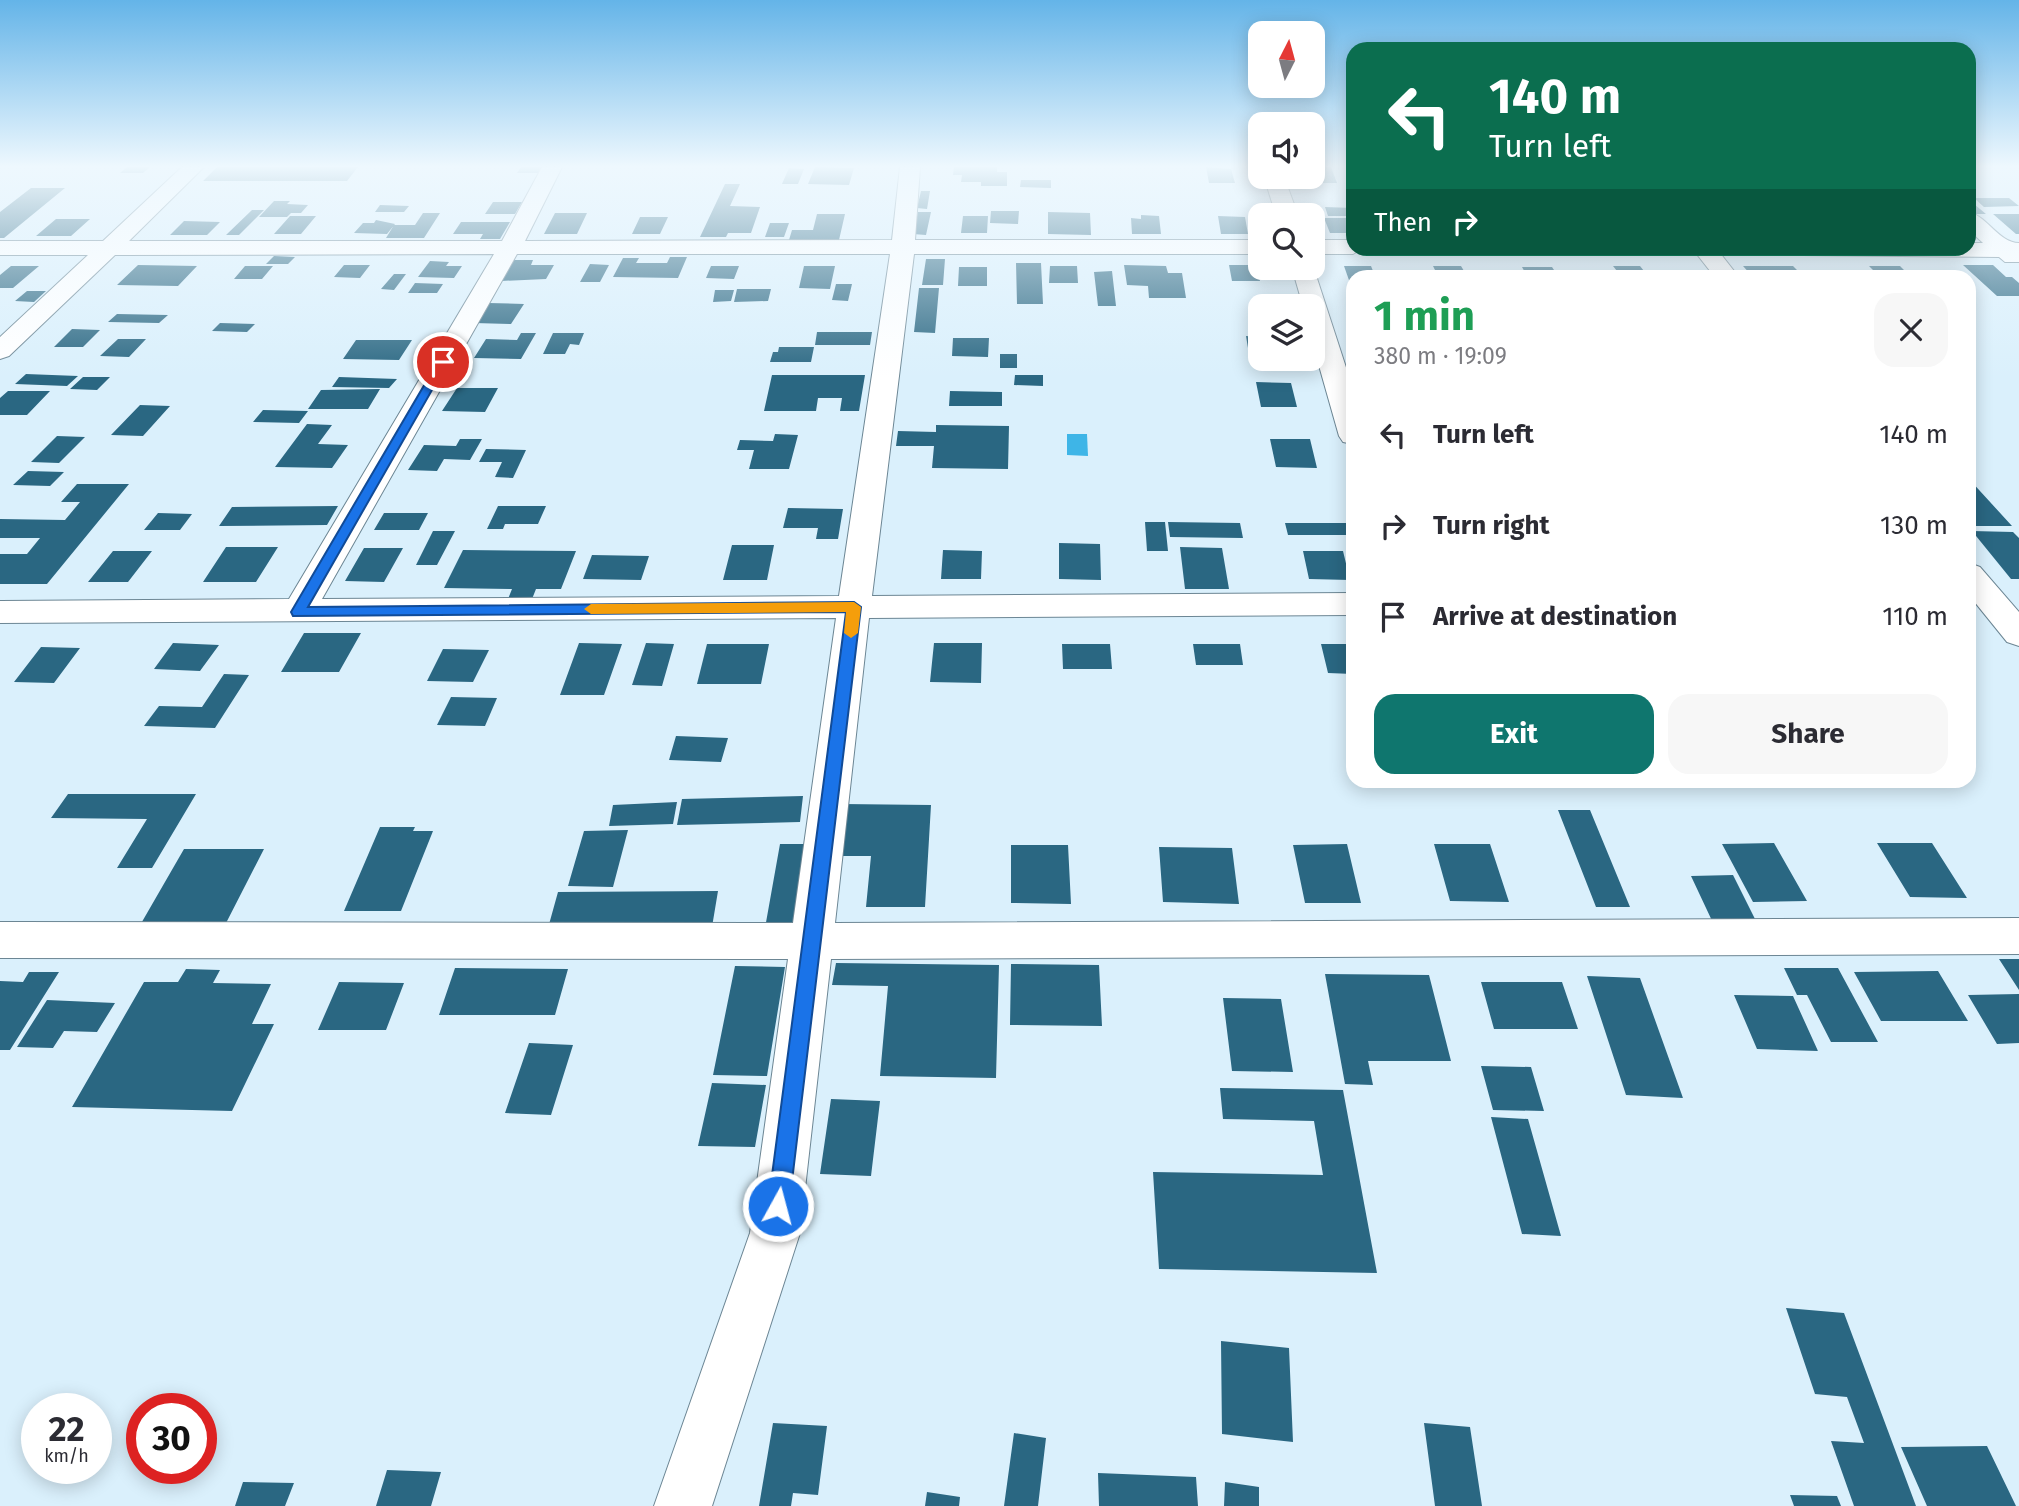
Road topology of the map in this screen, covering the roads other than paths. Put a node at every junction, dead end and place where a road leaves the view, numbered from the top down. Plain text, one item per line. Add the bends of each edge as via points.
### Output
1 (121, 237) edge
2 (515, 237) edge
3 (904, 237) edge
4 (1993, 237) edge
5 (903, 247) junction
6 (1248, 247) edge
7 (1325, 247) edge
8 (1346, 247) edge
9 (0, 248) edge
10 (110, 248) junction
11 (509, 249) junction
12 (1976, 253) edge
13 (2014, 254) edge
14 (1710, 256) edge
15 (1721, 270) edge
16 (1308, 280) edge
17 (0, 351) edge
18 (1346, 412) edge
19 (1976, 583) edge
20 (1346, 604) edge
21 (854, 607) junction
22 (0, 612) edge
23 (298, 612) junction
24 (2002, 618) edge
25 (2019, 936) edge
26 (0, 940) edge
27 (812, 941) junction
28 (682, 1506) edge

1 - 10 street
2 - 11 street
3 - 5 street
4 - 13 street
5 - 6 street
5 - 11 street
5 - 21 street
7 - 8 street
9 - 10 street
10 - 11 street
10 - 17 street
11 - 23 street
12 - 13 street
14 - 15 street
16 - 18 street
19 - 24 street
20 - 21 street
21 - 23 street
21 - 27 street
22 - 23 street
25 - 27 street
26 - 27 street
27 - 28 street via 775,1233

